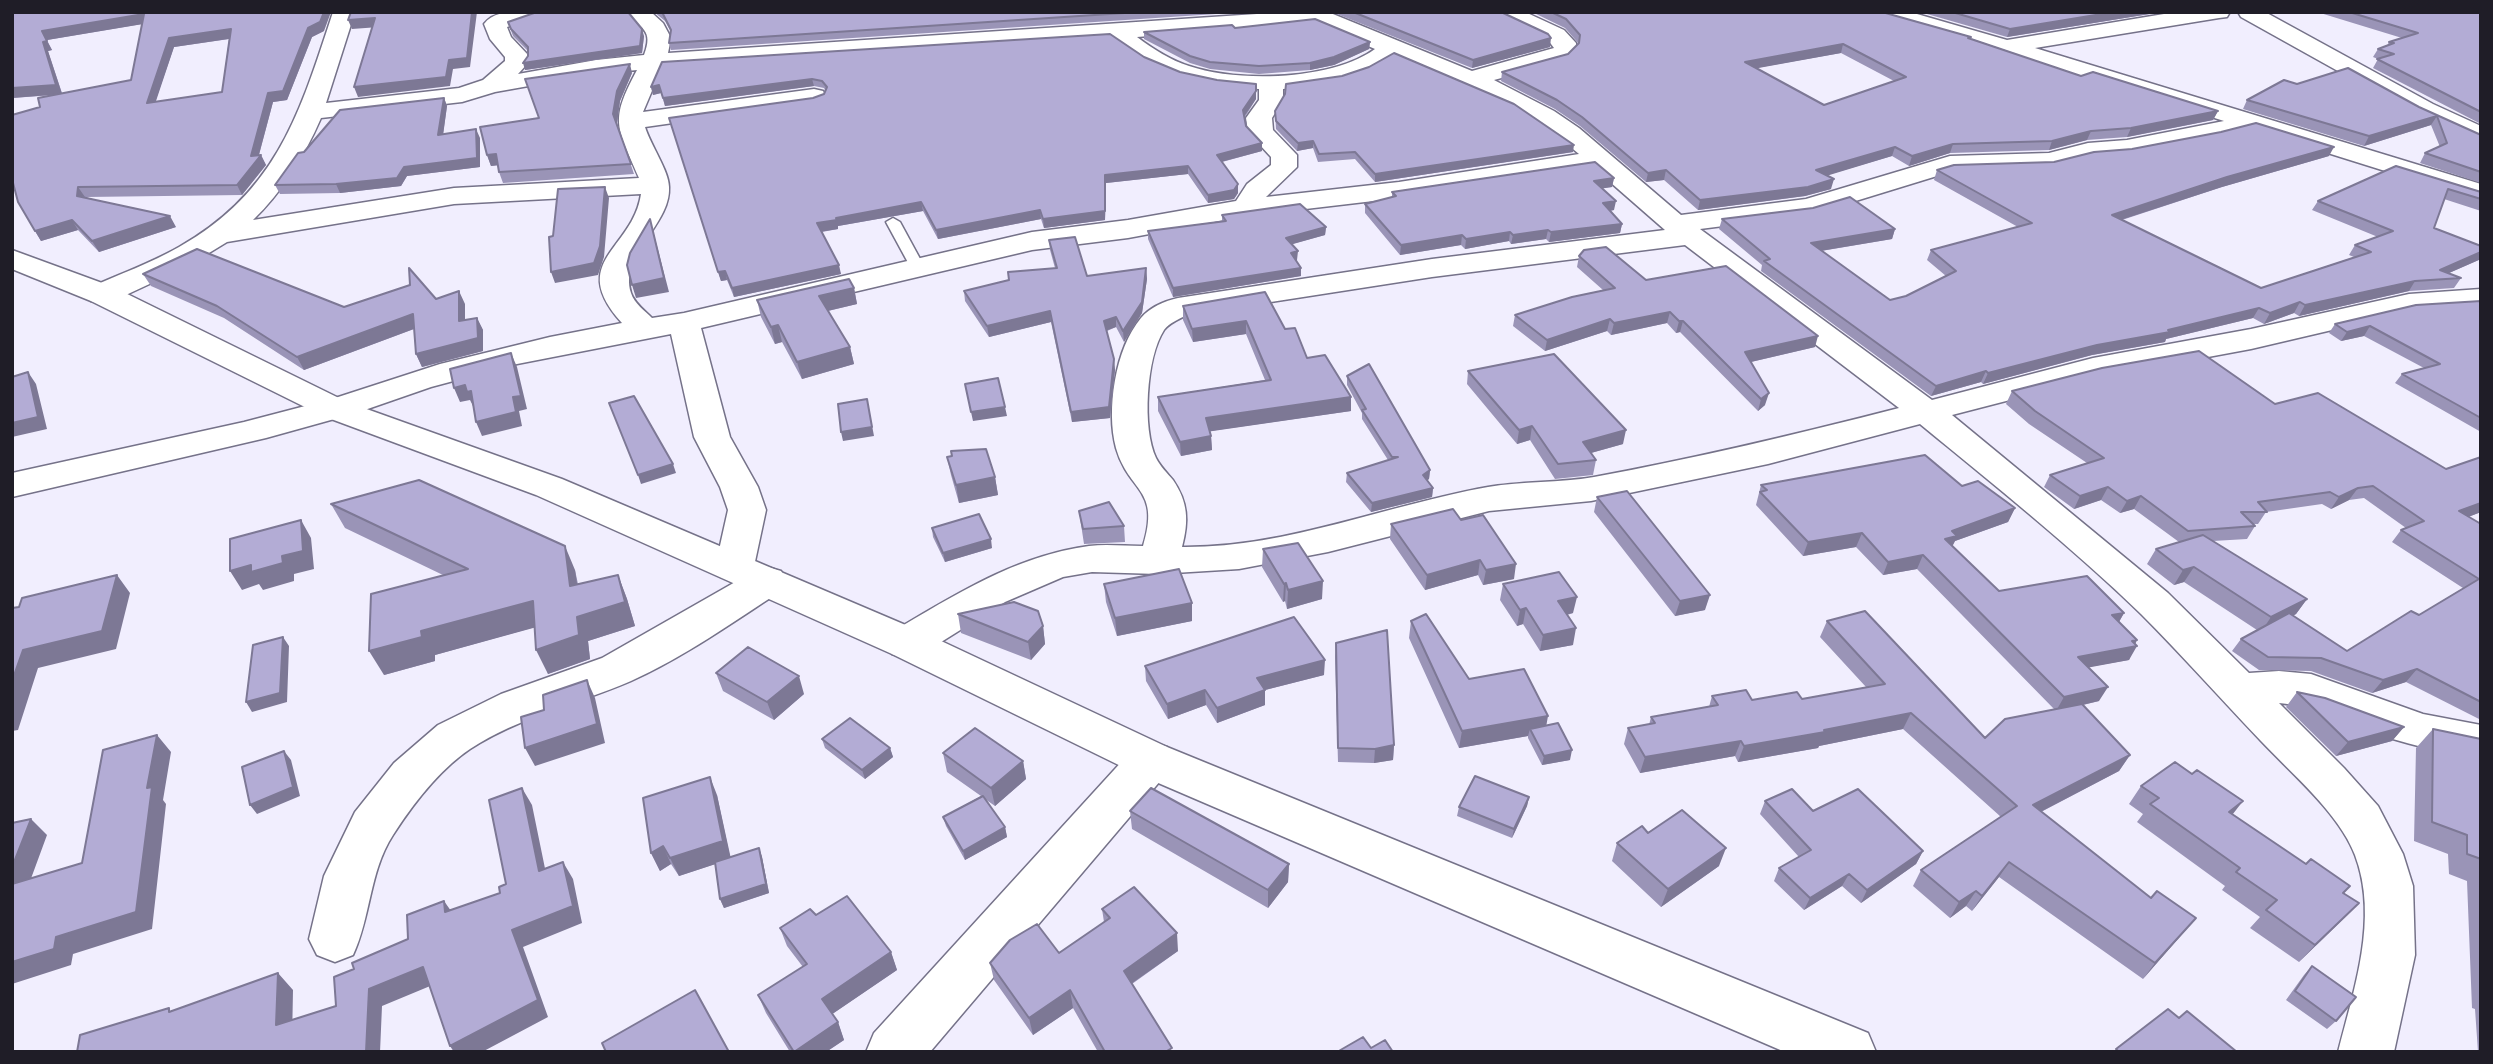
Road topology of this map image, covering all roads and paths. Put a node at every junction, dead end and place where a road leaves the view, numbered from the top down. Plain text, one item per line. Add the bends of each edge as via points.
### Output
1 (344, 12) edge
2 (530, 12) edge
3 (638, 12) edge
4 (1507, 12) edge
5 (2219, 12) edge
6 (2249, 12) edge
7 (1892, 13) edge
8 (1314, 14) edge
9 (1118, 33) junction
10 (2002, 46) junction
11 (1391, 48) junction
12 (653, 61) junction
13 (1470, 79) junction
14 (1270, 82) junction
15 (491, 85) junction
16 (814, 96) edge
17 (312, 112) junction
18 (631, 121) junction
19 (2252, 121) junction
20 (2481, 136) edge
21 (1598, 159) junction
22 (656, 185) junction
23 (2481, 192) edge
24 (1246, 208) junction
25 (893, 222) dead end
26 (1683, 230) junction
27 (220, 234) junction
28 (12, 259) edge
29 (918, 268) junction
30 (102, 294) junction
31 (2481, 298) edge
32 (684, 323) junction
33 (643, 328) junction
34 (335, 408) junction
35 (1925, 411) junction
36 (12, 485) edge
37 (1158, 561) junction
38 (751, 574) junction
39 (907, 643) junction
40 (2238, 690) junction
41 (2481, 743) edge
42 (1151, 760) junction
43 (335, 939) dead end
44 (894, 1052) edge
45 (1848, 1052) edge
46 (2366, 1052) edge

1 - 17 street
2 - 15 street via 495,24 517,57
3 - 12 street via 660,36
4 - 13 street via 1556,35 1565,43 1565,50
5 - 10 street
6 - 20 street
7 - 10 street
8 - 9 street
8 - 11 street
9 - 12 street
9 - 14 street via 1142,53 1192,75
10 - 19 street
11 - 13 street
11 - 14 street via 1359,69
12 - 15 street via 568,70 536,80
12 - 18 street via 635,92
13 - 21 street via 1545,116
14 - 24 street via 1271,100 1258,118 1261,132 1284,155 1284,167 1257,190
15 - 17 street via 462,95
16 - 18 street
17 - 27 street via 277,180
18 - 22 street
19 - 23 street
19 - 26 street via 2049,161 1950,164 1810,207
21 - 24 street
21 - 26 street
22 - 27 street via 454,196
22 - 33 street via 651,212 621,258 615,276 615,292
24 - 29 street via 1032,241
25 - 29 lane
26 - 35 street
26 - 37 street via 1299,287 1178,307 1161,316 1150,327 1140,353 1131,439 1139,461 1162,489 1168,508 1168,528
27 - 30 street
28 - 30 street
29 - 32 street
30 - 34 street
31 - 35 street via 2409,303 2093,368
32 - 33 street
32 - 38 street via 712,437 747,510
33 - 34 street via 420,380
34 - 36 street via 132,461
34 - 38 street via 549,487
35 - 37 street via 1768,453 1654,477 1591,489 1489,499 1239,556
35 - 40 street via 2154,603
37 - 39 street via 1092,559 1047,569 991,592
38 - 39 street
38 - 43 street via 693,627 617,669 517,706 453,737 410,776 372,827 349,876
39 - 42 street
40 - 41 street via 2311,690 2393,722
40 - 46 street via 2328,781 2361,820 2379,854 2388,886 2389,956
42 - 44 street
42 - 45 street

